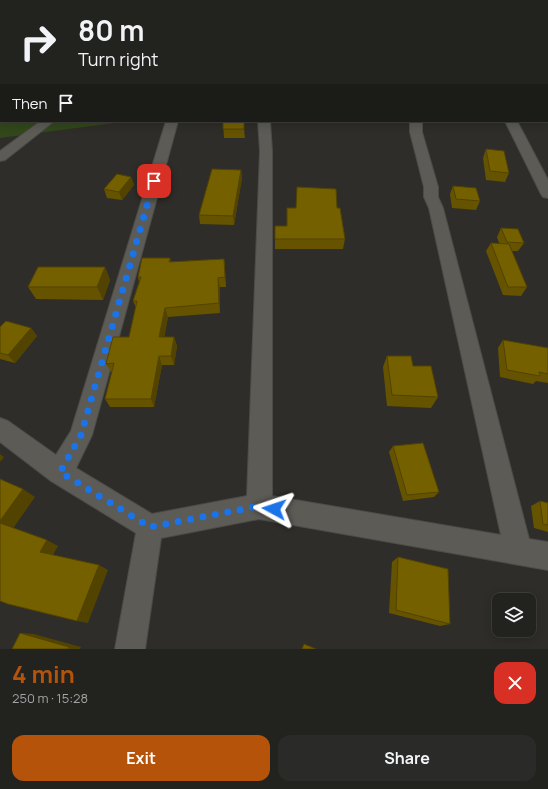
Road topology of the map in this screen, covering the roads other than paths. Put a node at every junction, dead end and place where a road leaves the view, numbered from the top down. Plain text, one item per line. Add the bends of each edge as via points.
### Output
1 (47, 122) edge
2 (172, 122) edge
3 (264, 122) edge
4 (416, 122) edge
5 (512, 122) edge
6 (0, 157) edge
7 (548, 194) edge
8 (0, 429) edge
9 (60, 472) junction
10 (259, 506) junction
11 (150, 527) junction
12 (518, 550) junction
13 (548, 556) edge
14 (130, 649) edge

1 - 6 street
2 - 9 street via 81,435
3 - 10 street via 266,151
4 - 12 street via 416,132 431,187 431,197 436,208
5 - 7 street
8 - 9 street
9 - 11 street
10 - 11 street
10 - 12 street
11 - 14 street
12 - 13 street

